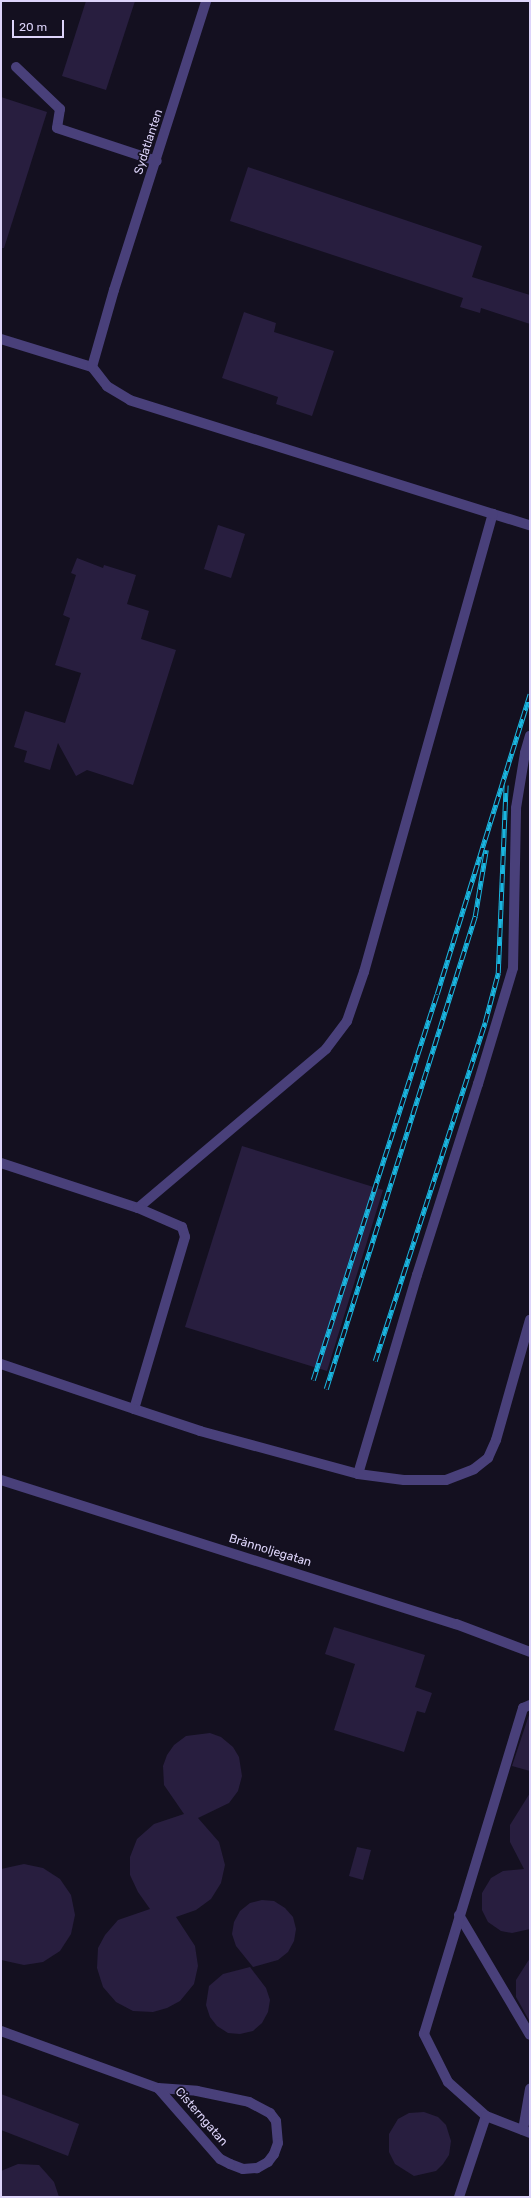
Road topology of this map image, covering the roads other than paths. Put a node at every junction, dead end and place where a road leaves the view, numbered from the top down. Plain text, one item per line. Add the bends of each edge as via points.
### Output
1 (206, 1) edge
2 (16, 67) dead end
3 (157, 162) junction
4 (1, 339) edge
5 (92, 367) junction
6 (493, 514) junction
7 (530, 525) edge
8 (530, 736) edge
9 (1, 1163) edge
10 (138, 1208) junction
11 (530, 1320) edge
12 (1, 1364) edge
13 (134, 1408) junction
14 (358, 1474) junction
15 (1, 1480) edge
16 (530, 1652) edge
17 (530, 1705) edge
18 (459, 1915) junction
19 (1, 2031) edge
20 (530, 2035) edge
21 (158, 2088) junction
22 (530, 2090) edge
23 (486, 2116) junction
24 (527, 2132) edge
25 (459, 2197) edge

1 - 3 street, Sydatlanten
2 - 3 street via 60,109 57,128
3 - 5 street, Sydatlanten via 114,290
4 - 5 street
5 - 6 street via 106,386 130,400
6 - 7 street
6 - 10 street via 366,964 347,1021 326,1049
8 - 14 street via 516,808 513,968
9 - 10 street
10 - 13 street via 182,1227 185,1237
11 - 14 street via 496,1440 488,1458 474,1469 446,1480 404,1480
12 - 13 street
13 - 14 street via 200,1431
15 - 16 street, Brännoljegatan via 456,1624
17 - 18 street via 523,1708
18 - 20 street
18 - 23 street via 424,2034 448,2082
19 - 21 street, Cisterngatan
21 - 21 street, Cisterngatan via 220,2159 243,2169 257,2168 268,2162 274,2154 279,2132 270,2113 249,2102 197,2091
22 - 24 street
23 - 24 street
23 - 25 street

